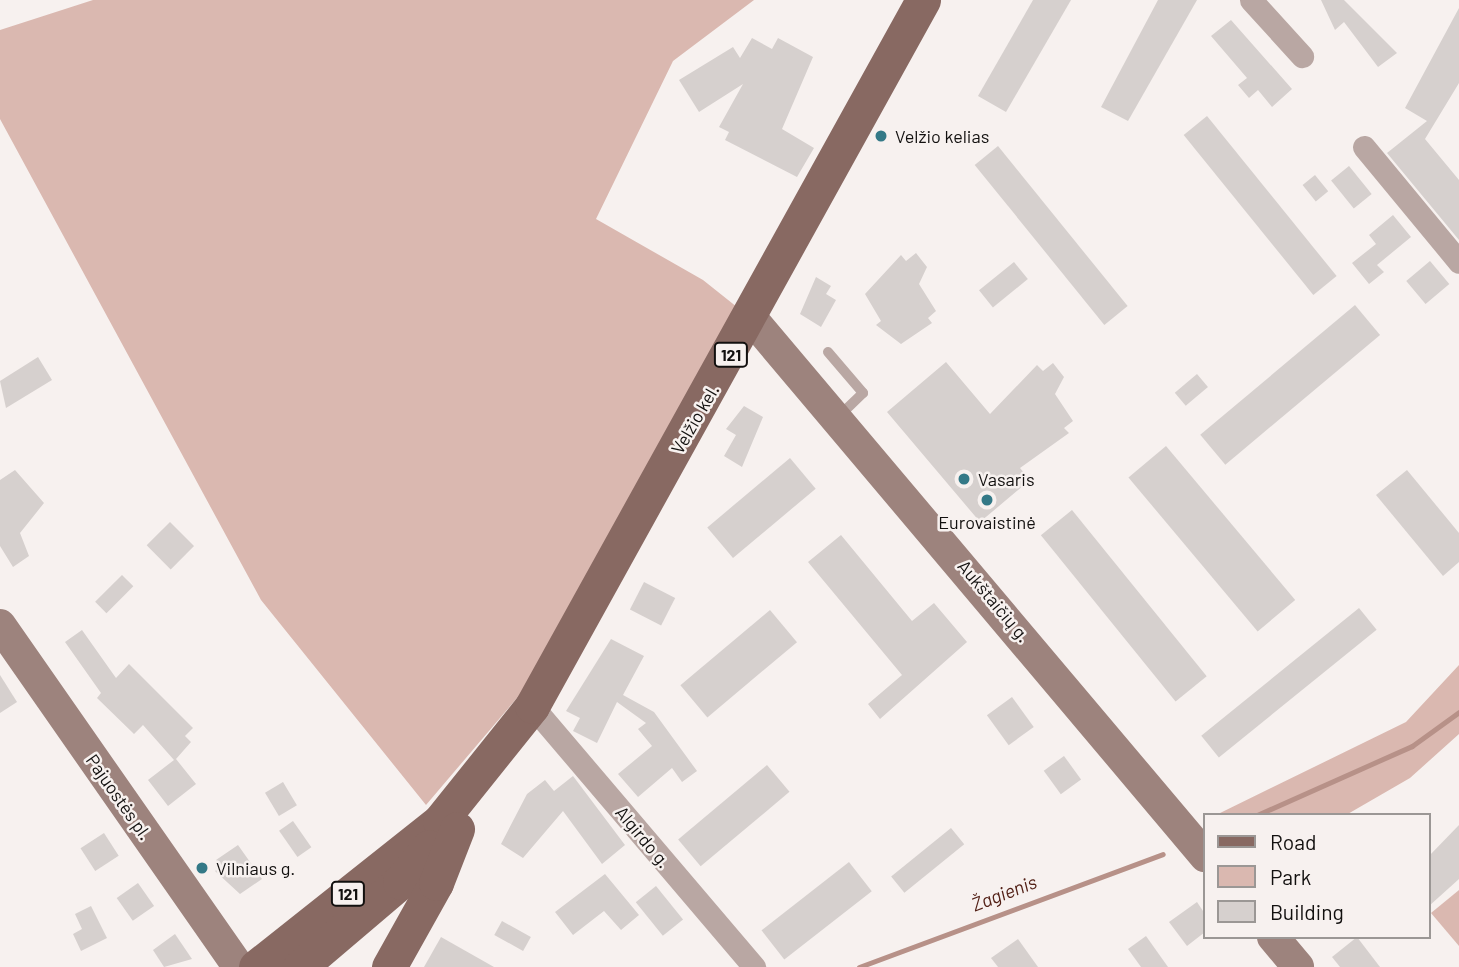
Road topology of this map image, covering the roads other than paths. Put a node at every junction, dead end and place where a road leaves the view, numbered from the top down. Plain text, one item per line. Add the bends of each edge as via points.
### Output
1 (923, 0) edge
2 (1251, 0) edge
3 (1302, 57) dead end
4 (1364, 147) dead end
5 (1459, 262) edge
6 (752, 319) junction
7 (828, 352) dead end
8 (839, 416) junction
9 (0, 625) edge
10 (532, 706) junction
11 (474, 785) junction
12 (440, 821) junction
13 (1204, 855) edge
14 (1275, 939) edge
15 (239, 967) edge
16 (256, 967) edge
17 (300, 967) edge
18 (389, 967) edge
19 (754, 967) edge
20 (1298, 967) edge

1 - 6 main road, Velžio kel. / 121
2 - 3 street
4 - 5 street
6 - 8 main road, Aukštaičių g.
6 - 10 main road, Velžio kel. / 121
7 - 8 lane via 863,393
8 - 13 main road, Aukštaičių g.
9 - 15 main road, Pajuostės pl.
10 - 11 main road, Velžio kel. / 121
10 - 19 street, Algirdo g.
11 - 12 main road, Velžio kel. / 121
11 - 18 main road via 436,883
12 - 16 main road, 121
12 - 17 main road, 121 via 428,849 400,882
14 - 20 main road

